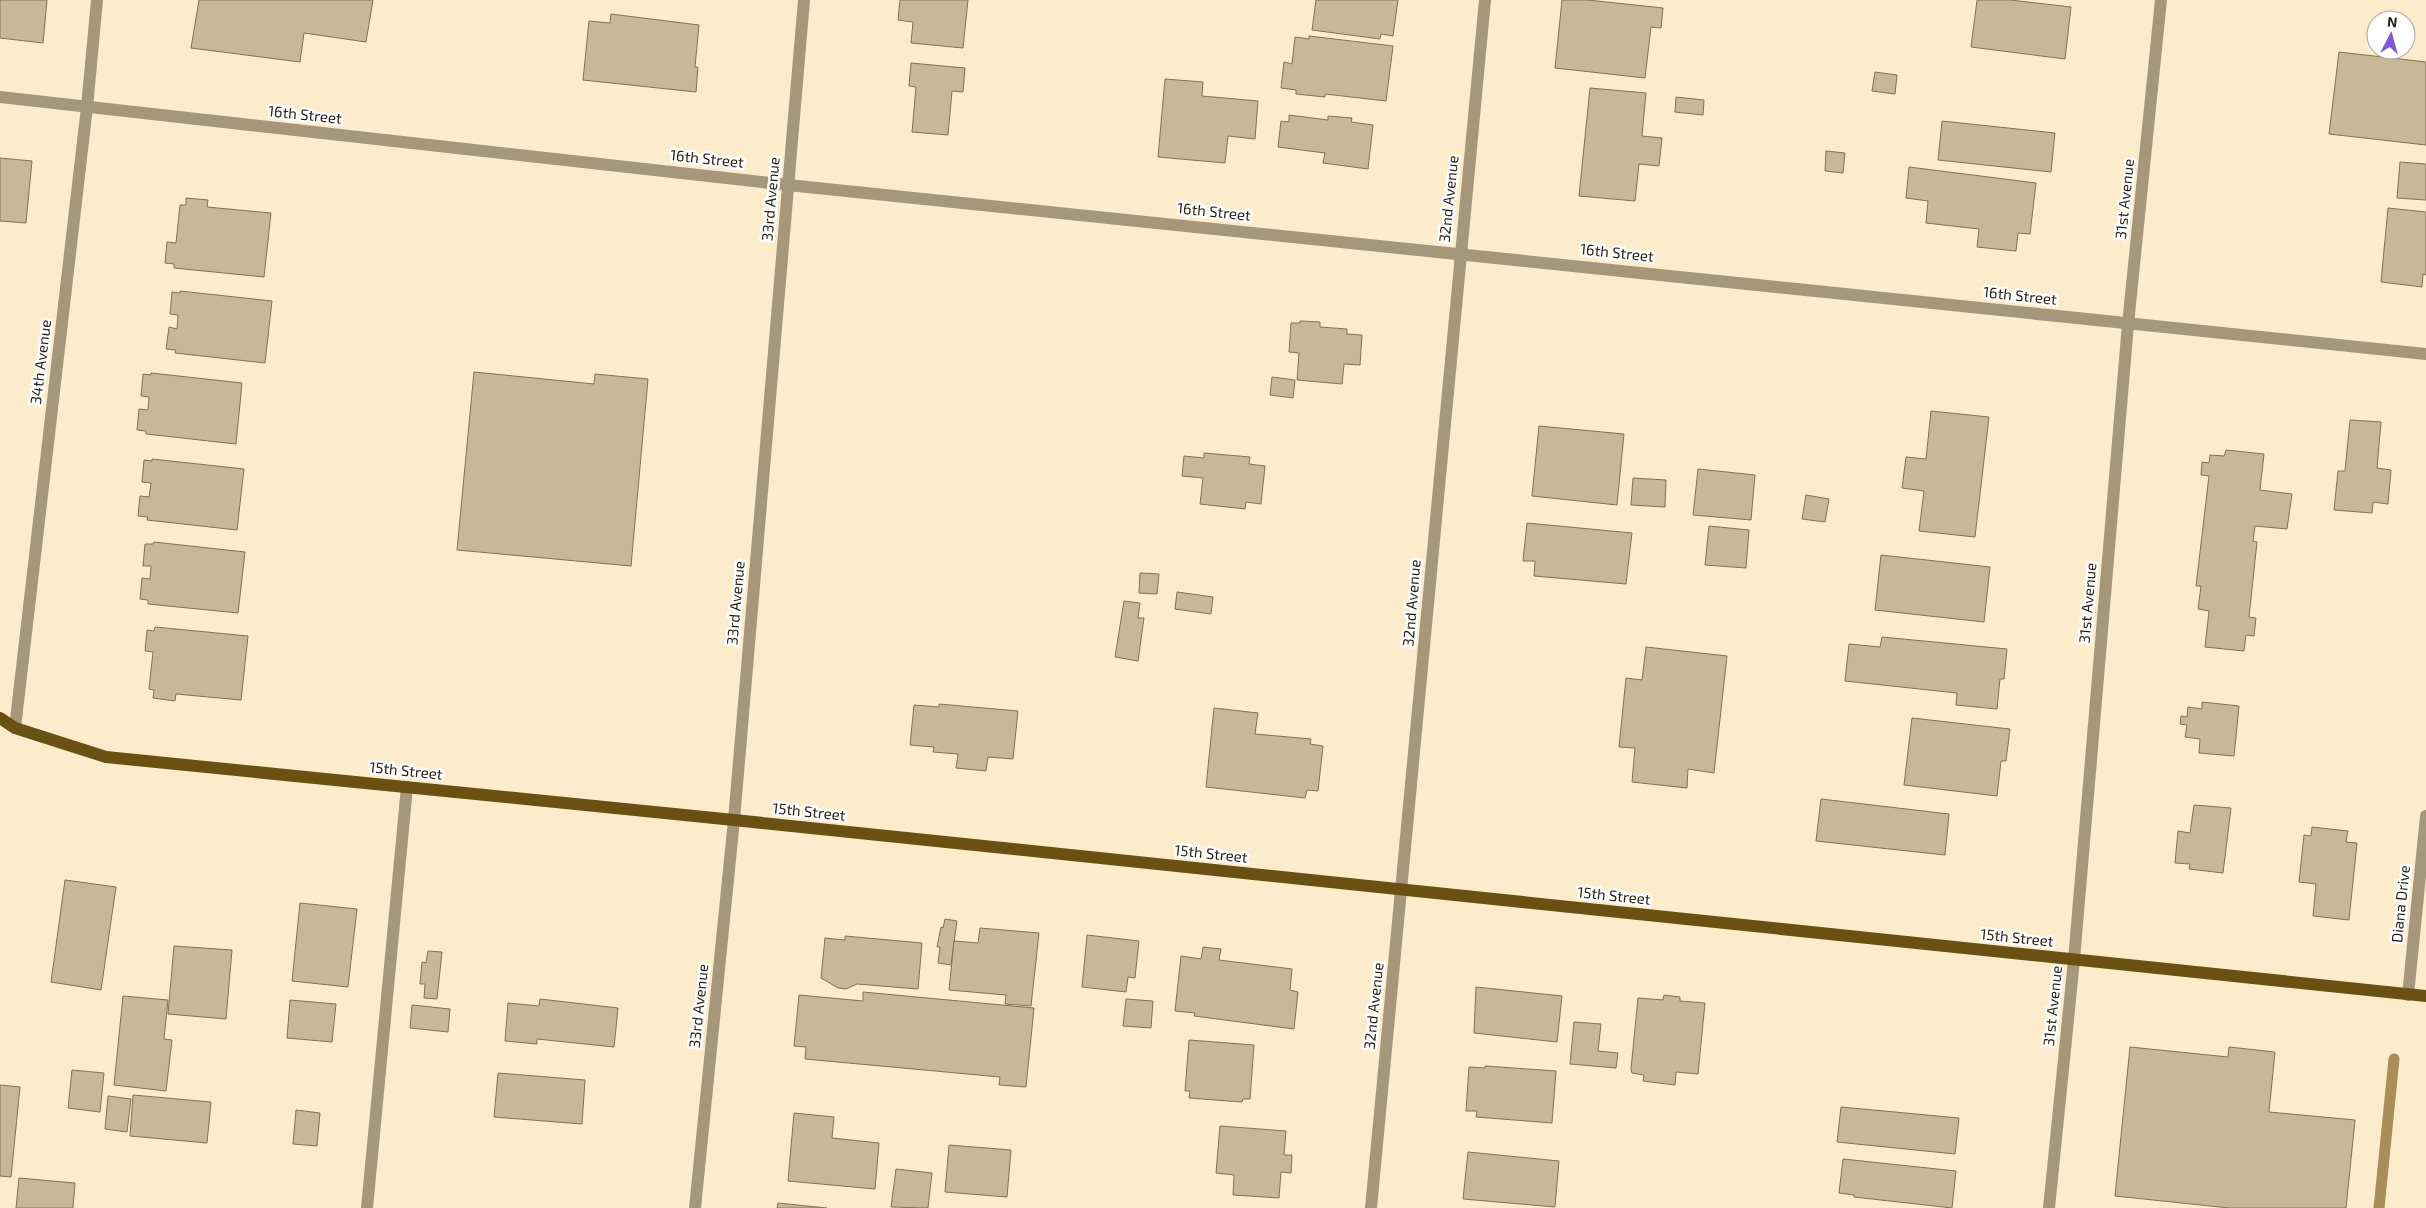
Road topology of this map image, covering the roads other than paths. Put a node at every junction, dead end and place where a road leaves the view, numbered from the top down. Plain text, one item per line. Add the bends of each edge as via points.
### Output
1 (97, 0) edge
2 (804, 0) edge
3 (1485, 0) edge
4 (2161, 0) edge
5 (0, 97) edge
6 (88, 107) junction
7 (788, 184) junction
8 (1460, 253) junction
9 (2128, 324) junction
10 (2426, 354) edge
11 (0, 718) edge
12 (15, 728) junction
13 (407, 788) junction
14 (2426, 816) edge
15 (734, 820) junction
16 (1402, 890) junction
17 (2074, 960) junction
18 (2408, 995) junction
19 (2426, 996) edge
20 (367, 1208) edge
21 (696, 1208) edge
22 (1370, 1208) edge
23 (2049, 1208) edge

1 - 6 street, 34th Avenue
2 - 7 street, 33rd Avenue
3 - 8 street, 32nd Avenue
4 - 9 street, 31st Avenue
5 - 6 street, 16th Street
6 - 7 street, 16th Street
6 - 12 street, 34th Avenue
7 - 8 street, 16th Street
7 - 15 street, 33rd Avenue
8 - 9 street, 16th Street
8 - 16 street, 32nd Avenue
9 - 10 street, 16th Street
9 - 17 street, 31st Avenue
11 - 12 main road, 15th Street
12 - 13 main road, 15th Street via 106,757
13 - 15 main road, 15th Street
13 - 20 street
14 - 18 street, Diana Drive
15 - 16 main road, 15th Street
15 - 21 street, 33rd Avenue
16 - 17 main road, 15th Street
16 - 22 street, 32nd Avenue
17 - 18 main road, 15th Street
17 - 23 street, 31st Avenue
18 - 19 main road, 15th Street

